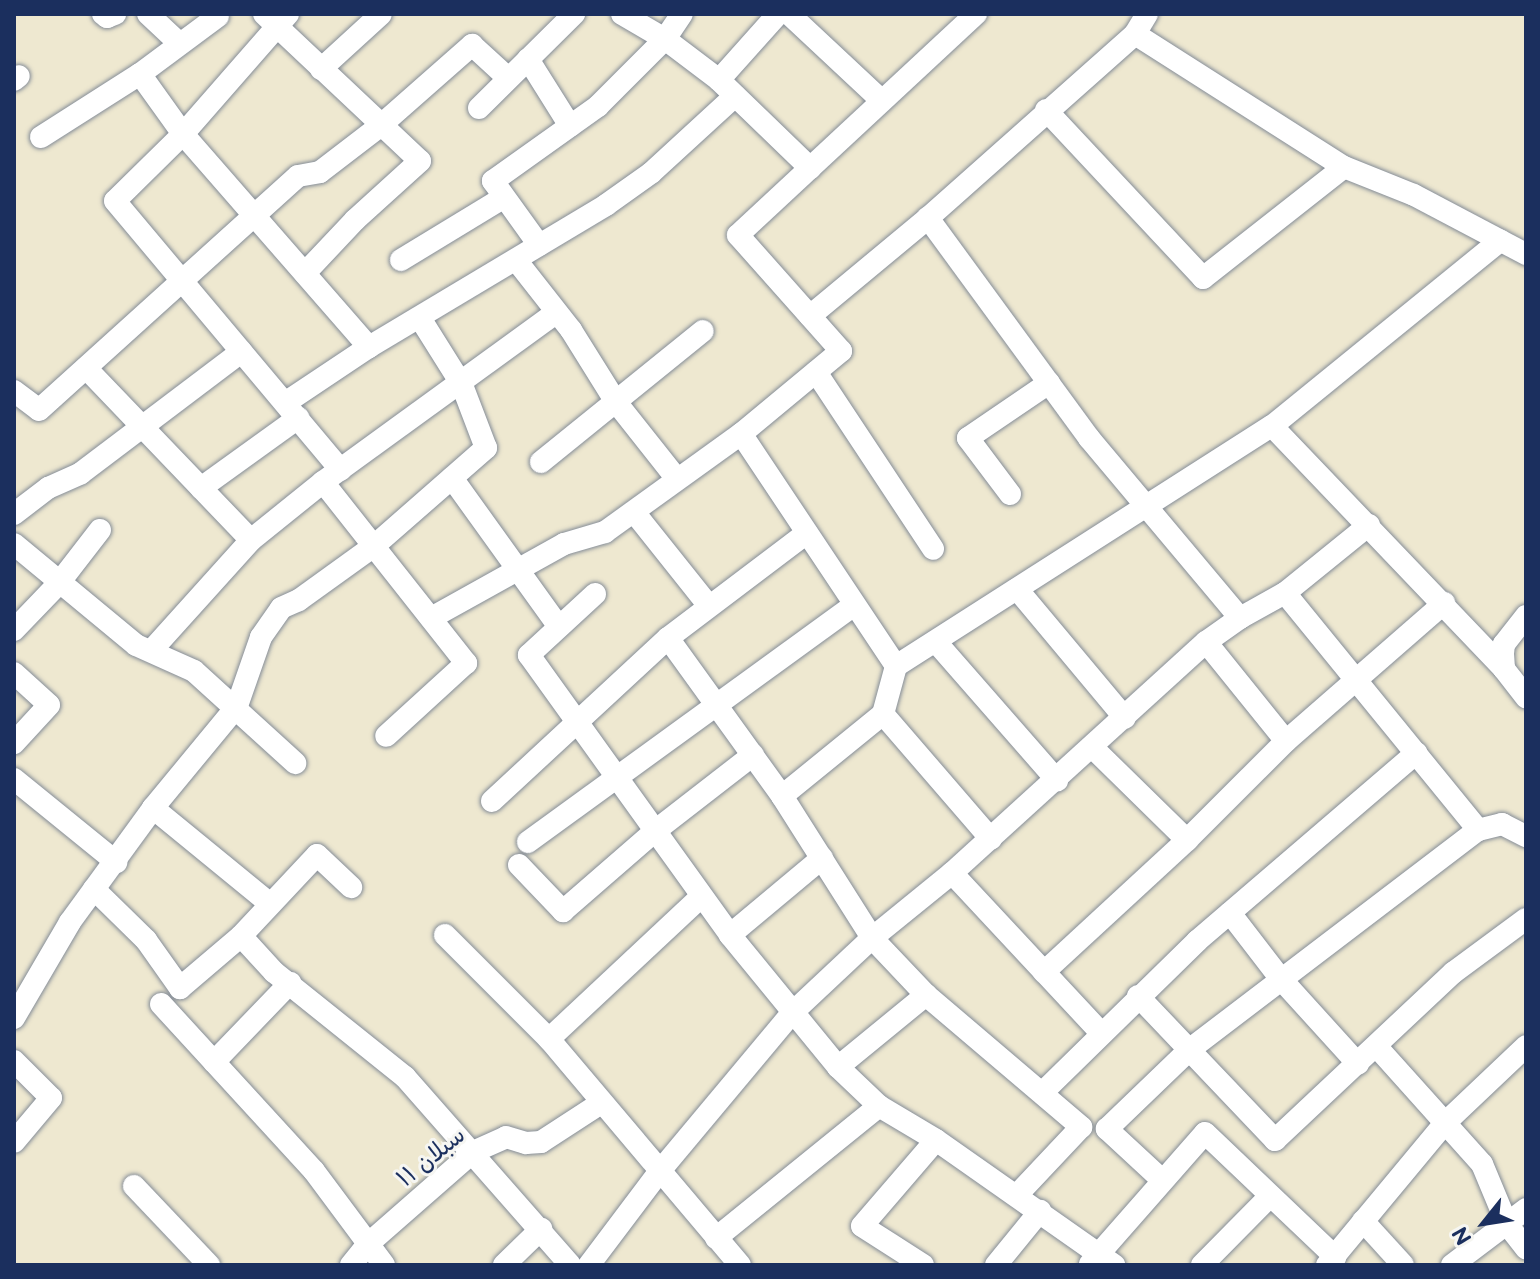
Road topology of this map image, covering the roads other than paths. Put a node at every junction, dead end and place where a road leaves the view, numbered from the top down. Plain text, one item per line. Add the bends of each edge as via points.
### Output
1 (103, 14) edge
2 (115, 14) edge
3 (148, 14) edge
4 (381, 14) edge
5 (574, 14) edge
6 (622, 14) edge
7 (682, 14) edge
8 (778, 14) edge
9 (789, 14) edge
10 (976, 14) edge
11 (1147, 14) edge
12 (218, 16) dead end
13 (276, 18) edge
14 (1135, 34) junction
15 (665, 39) junction
16 (179, 43) junction
17 (528, 59) junction
18 (321, 69) junction
19 (140, 74) junction
20 (508, 78) junction
21 (727, 88) junction
22 (881, 100) junction
23 (479, 108) dead end
24 (1046, 110) junction
25 (380, 126) junction
26 (570, 126) junction
27 (183, 134) junction
28 (41, 137) dead end
29 (1344, 167) junction
30 (810, 168) junction
31 (503, 198) junction
32 (254, 215) junction
33 (928, 218) junction
34 (1500, 241) junction
35 (539, 245) junction
36 (1526, 254) edge
37 (401, 260) dead end
38 (516, 260) junction
39 (305, 273) junction
40 (183, 281) junction
41 (556, 313) junction
42 (810, 316) junction
43 (420, 318) junction
44 (703, 331) dead end
45 (369, 347) junction
46 (241, 352) junction
47 (86, 368) junction
48 (816, 372) junction
49 (1049, 383) junction
50 (462, 385) junction
51 (14, 391) edge
52 (616, 402) junction
53 (292, 411) junction
54 (1272, 426) junction
55 (142, 427) junction
56 (741, 434) junction
57 (541, 462) dead end
58 (332, 476) junction
59 (452, 478) junction
60 (677, 479) junction
61 (201, 488) junction
62 (1010, 494) dead end
63 (1146, 507) junction
64 (634, 512) junction
65 (14, 514) edge
66 (1369, 525) junction
67 (100, 530) dead end
68 (807, 533) junction
69 (251, 540) junction
70 (14, 544) edge
71 (374, 546) junction
72 (933, 549) dead end
73 (515, 568) junction
74 (59, 583) junction
75 (1017, 589) junction
76 (1285, 593) junction
77 (595, 594) dead end
78 (1444, 603) junction
79 (854, 605) junction
80 (709, 606) junction
81 (1526, 616) edge
82 (431, 618) junction
83 (1240, 618) junction
84 (559, 627) junction
85 (14, 630) edge
86 (668, 638) junction
87 (936, 642) junction
88 (1206, 642) junction
89 (151, 651) junction
90 (896, 666) junction
91 (1504, 669) junction
92 (14, 673) edge
93 (1353, 680) junction
94 (1526, 697) edge
95 (237, 706) junction
96 (717, 706) junction
97 (883, 714) junction
98 (1125, 718) junction
99 (579, 720) junction
100 (386, 736) dead end
101 (1286, 741) junction
102 (14, 743) edge
103 (1092, 747) junction
104 (1416, 753) junction
105 (753, 755) junction
106 (295, 763) dead end
107 (617, 776) junction
108 (14, 779) edge
109 (1057, 780) junction
110 (782, 796) junction
111 (492, 801) dead end
112 (153, 808) junction
113 (1478, 830) junction
114 (655, 831) junction
115 (1526, 836) edge
116 (991, 839) junction
117 (1187, 840) junction
118 (528, 842) dead end
119 (822, 858) junction
120 (116, 862) junction
121 (519, 865) dead end
122 (952, 873) junction
123 (351, 887) dead end
124 (94, 889) junction
125 (701, 897) junction
126 (269, 903) junction
127 (1230, 913) junction
128 (1526, 919) edge
129 (445, 935) dead end
130 (730, 935) junction
131 (241, 936) junction
132 (872, 938) junction
133 (1044, 972) junction
134 (1280, 978) junction
135 (290, 983) junction
136 (926, 995) junction
137 (1138, 996) junction
138 (161, 1004) dead end
139 (792, 1013) junction
140 (14, 1018) edge
141 (1101, 1033) junction
142 (549, 1039) junction
143 (1526, 1046) edge
144 (1377, 1047) junction
145 (1189, 1050) junction
146 (14, 1061) edge
147 (214, 1062) junction
148 (1358, 1064) junction
149 (838, 1067) junction
150 (1043, 1092) junction
151 (601, 1103) junction
152 (879, 1106) junction
153 (1445, 1123) junction
154 (936, 1140) junction
155 (14, 1142) edge
156 (473, 1152) junction
157 (659, 1172) junction
158 (1161, 1179) junction
159 (134, 1186) dead end
160 (1017, 1195) junction
161 (1270, 1196) junction
162 (1526, 1209) edge
163 (1040, 1211) junction
164 (1363, 1221) junction
165 (1507, 1224) junction
166 (541, 1229) junction
167 (716, 1238) junction
168 (368, 1244) junction
169 (1526, 1248) edge
170 (1101, 1261) edge
171 (1331, 1261) edge
172 (209, 1265) edge
173 (351, 1265) edge
174 (384, 1265) edge
175 (504, 1265) edge
176 (570, 1265) edge
177 (589, 1265) edge
178 (740, 1265) edge
179 (923, 1265) edge
180 (996, 1265) edge
181 (1202, 1265) edge
182 (1403, 1265) edge
183 (1452, 1265) edge

1 - 2 street
3 - 16 street
4 - 18 street
5 - 17 street
6 - 15 street
7 - 15 street
8 - 21 street
9 - 22 street
10 - 22 street
11 - 14 street
12 - 16 street
13 - 18 street
13 - 27 street
14 - 24 street
14 - 29 street
15 - 21 street
15 - 26 street via 598,106
16 - 19 street
17 - 20 street
17 - 26 street
18 - 25 street
19 - 27 street
19 - 28 street
20 - 23 street
20 - 25 street via 472,45
21 - 30 street
21 - 35 street via 651,173
22 - 30 street
24 - 29 street via 1203,278
24 - 33 street
25 - 32 street via 320,172 298,176
25 - 39 street via 420,161
26 - 31 street via 493,181
27 - 32 street
27 - 40 street via 115,201
29 - 34 street via 1414,195
30 - 42 street via 738,235
31 - 35 street
31 - 37 street
32 - 39 street
32 - 40 street
33 - 42 street
33 - 49 street
34 - 36 street
34 - 54 street
35 - 38 street
38 - 41 street
38 - 43 street
39 - 45 street
40 - 46 street
40 - 47 street
41 - 50 street
41 - 52 street
42 - 48 street via 841,351
43 - 45 street
43 - 50 street
44 - 52 street
45 - 53 street
46 - 53 street
46 - 55 street
47 - 51 street via 39,410
47 - 55 street
48 - 56 street
48 - 72 street
49 - 62 street via 968,438
49 - 63 street
50 - 58 street
50 - 59 street via 486,448
52 - 57 street
52 - 60 street
53 - 58 street
53 - 61 street
54 - 63 street
54 - 66 street
55 - 61 street
55 - 65 street
56 - 60 street
56 - 68 street
58 - 69 street
58 - 71 street
59 - 71 street
59 - 73 street
60 - 64 street
61 - 69 street
63 - 75 street
63 - 83 street
64 - 73 street via 605,532 574,540
64 - 80 street
66 - 76 street
66 - 78 street
67 - 74 street
68 - 79 street
68 - 80 street
69 - 89 street
70 - 74 street
71 - 82 street
71 - 95 street via 281,608 261,637
73 - 82 street
73 - 84 street
74 - 85 street
74 - 89 street via 136,645
75 - 87 street
75 - 98 street
76 - 83 street
76 - 93 street
77 - 84 street
78 - 91 street
78 - 93 street
79 - 90 street
79 - 96 street
80 - 86 street
81 - 91 street via 1504,644
82 - 100 street via 466,663
83 - 88 street
84 - 99 street via 529,655
86 - 96 street
86 - 99 street
87 - 90 street
87 - 109 street
88 - 98 street
88 - 101 street
89 - 95 street via 194,671
90 - 97 street
91 - 94 street
92 - 102 street via 49,705
93 - 101 street
93 - 104 street
95 - 106 street
95 - 112 street
96 - 105 street
96 - 107 street
97 - 110 street
97 - 116 street
98 - 103 street
99 - 107 street
99 - 111 street
101 - 117 street
103 - 109 street
103 - 117 street
104 - 113 street
104 - 127 street
105 - 110 street
105 - 114 street
107 - 114 street
107 - 118 street
108 - 120 street
109 - 116 street
110 - 119 street
112 - 120 street
112 - 126 street
113 - 115 street via 1502,824
113 - 134 street
114 - 121 street via 563,911
114 - 125 street
116 - 122 street
117 - 133 street
119 - 130 street
119 - 132 street
120 - 124 street
122 - 132 street
122 - 133 street
123 - 126 street via 317,855
124 - 131 street via 146,940 180,988
124 - 140 street
125 - 130 street
125 - 142 street
126 - 131 street
127 - 134 street
127 - 137 street
128 - 144 street via 1454,972
129 - 142 street
130 - 139 street
131 - 135 street
132 - 136 street
132 - 139 street
133 - 141 street
134 - 145 street
134 - 148 street
135 - 147 street
135 - 156 street via 405,1077
136 - 149 street
136 - 150 street
137 - 141 street
137 - 145 street
138 - 147 street
139 - 149 street
139 - 157 street
141 - 150 street
142 - 151 street
143 - 153 street
144 - 148 street
144 - 153 street
145 - 148 street via 1275,1140
145 - 158 street via 1107,1129
146 - 155 street via 51,1098
147 - 168 street via 314,1171
149 - 152 street
150 - 160 street via 1081,1127
151 - 156 street, سبلان ۱۱ via 541,1142 506,1137
151 - 157 street
152 - 154 street
152 - 167 street
153 - 164 street
153 - 165 street via 1482,1164
154 - 160 street
154 - 179 street via 862,1226
156 - 166 street
156 - 168 street, سبلان ۱۱
157 - 167 street
157 - 177 street
158 - 161 street via 1205,1133
158 - 170 street
159 - 172 street
160 - 163 street
161 - 171 street
161 - 181 street
162 - 165 street
163 - 170 street
163 - 180 street
164 - 171 street
164 - 182 street
165 - 169 street
165 - 183 street
166 - 175 street
166 - 176 street
167 - 178 street
168 - 173 street, سبلان ۱۱
168 - 174 street

